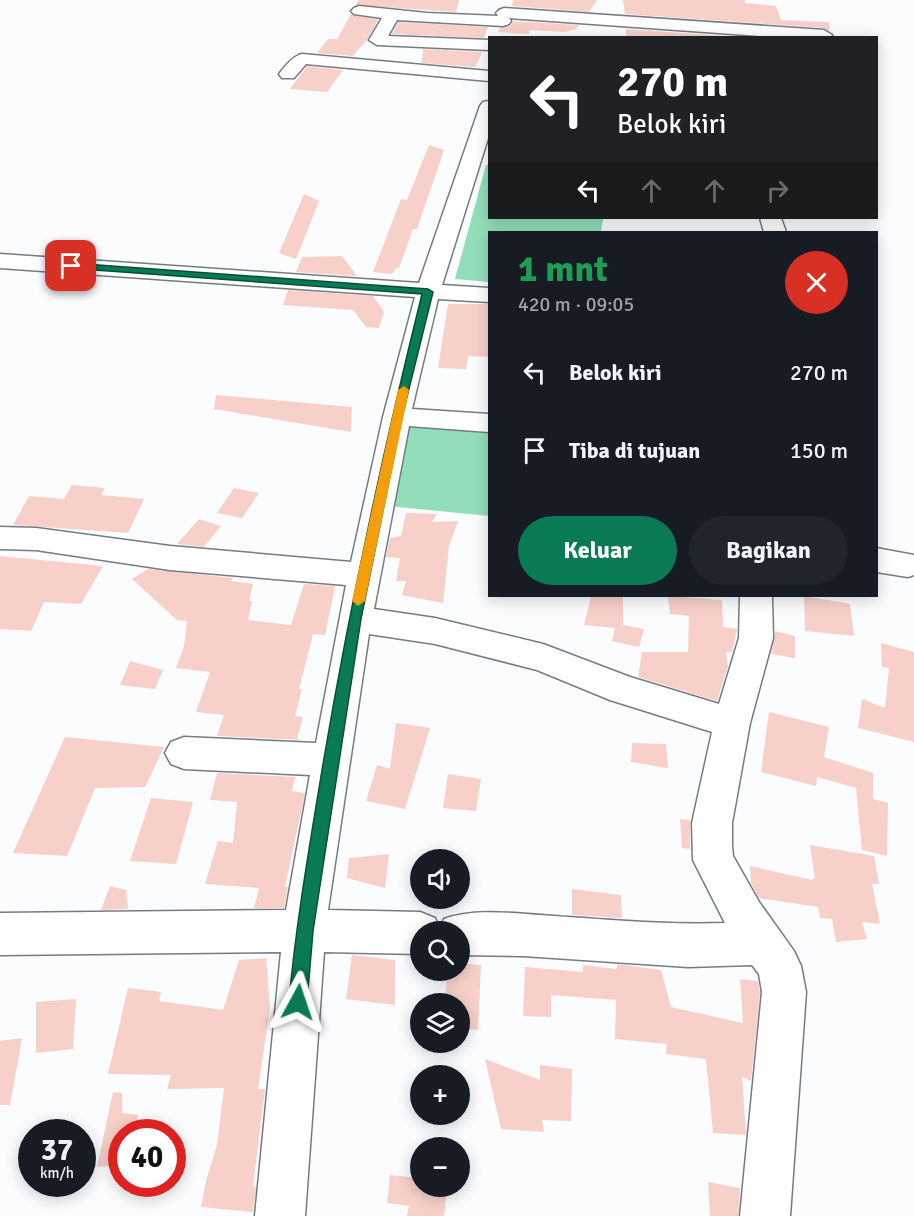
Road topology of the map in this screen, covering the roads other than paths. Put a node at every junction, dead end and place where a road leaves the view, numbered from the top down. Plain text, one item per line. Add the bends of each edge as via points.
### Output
1 (722, 9) dead end
2 (387, 10) edge
3 (359, 11) dead end
4 (504, 11) edge
5 (723, 27) junction
6 (824, 35) dead end
7 (502, 36) edge
8 (488, 45) edge
9 (288, 74) dead end
10 (488, 76) edge
11 (488, 112) edge
12 (481, 154) edge
13 (0, 261) edge
14 (428, 292) junction
15 (488, 295) edge
16 (397, 417) junction
17 (488, 423) edge
18 (0, 538) edge
19 (878, 560) edge
20 (908, 565) dead end
21 (364, 575) junction
22 (756, 597) edge
23 (355, 619) junction
24 (732, 723) junction
25 (183, 753) dead end
26 (332, 760) junction
27 (304, 931) junction
28 (410, 933) edge
29 (0, 934) edge
30 (470, 934) edge
31 (763, 943) junction
32 (280, 1216) edge
33 (765, 1216) edge

1 - 5 street
2 - 3 street
2 - 4 street
2 - 8 street via 377,40
4 - 5 street
4 - 7 street
5 - 6 street
9 - 10 street via 302,59
11 - 12 street
12 - 14 street
13 - 14 street
14 - 15 street
14 - 16 street
16 - 17 street
16 - 21 street
18 - 21 street via 36,538 170,558
19 - 20 street
21 - 23 street
22 - 24 street via 756,638
23 - 24 street via 435,631 543,658 623,690
23 - 26 street
24 - 31 street via 712,823 713,860
25 - 26 street
26 - 27 street
27 - 28 street
27 - 29 street
27 - 32 street
30 - 31 street via 688,946
31 - 33 street via 779,966 784,992

